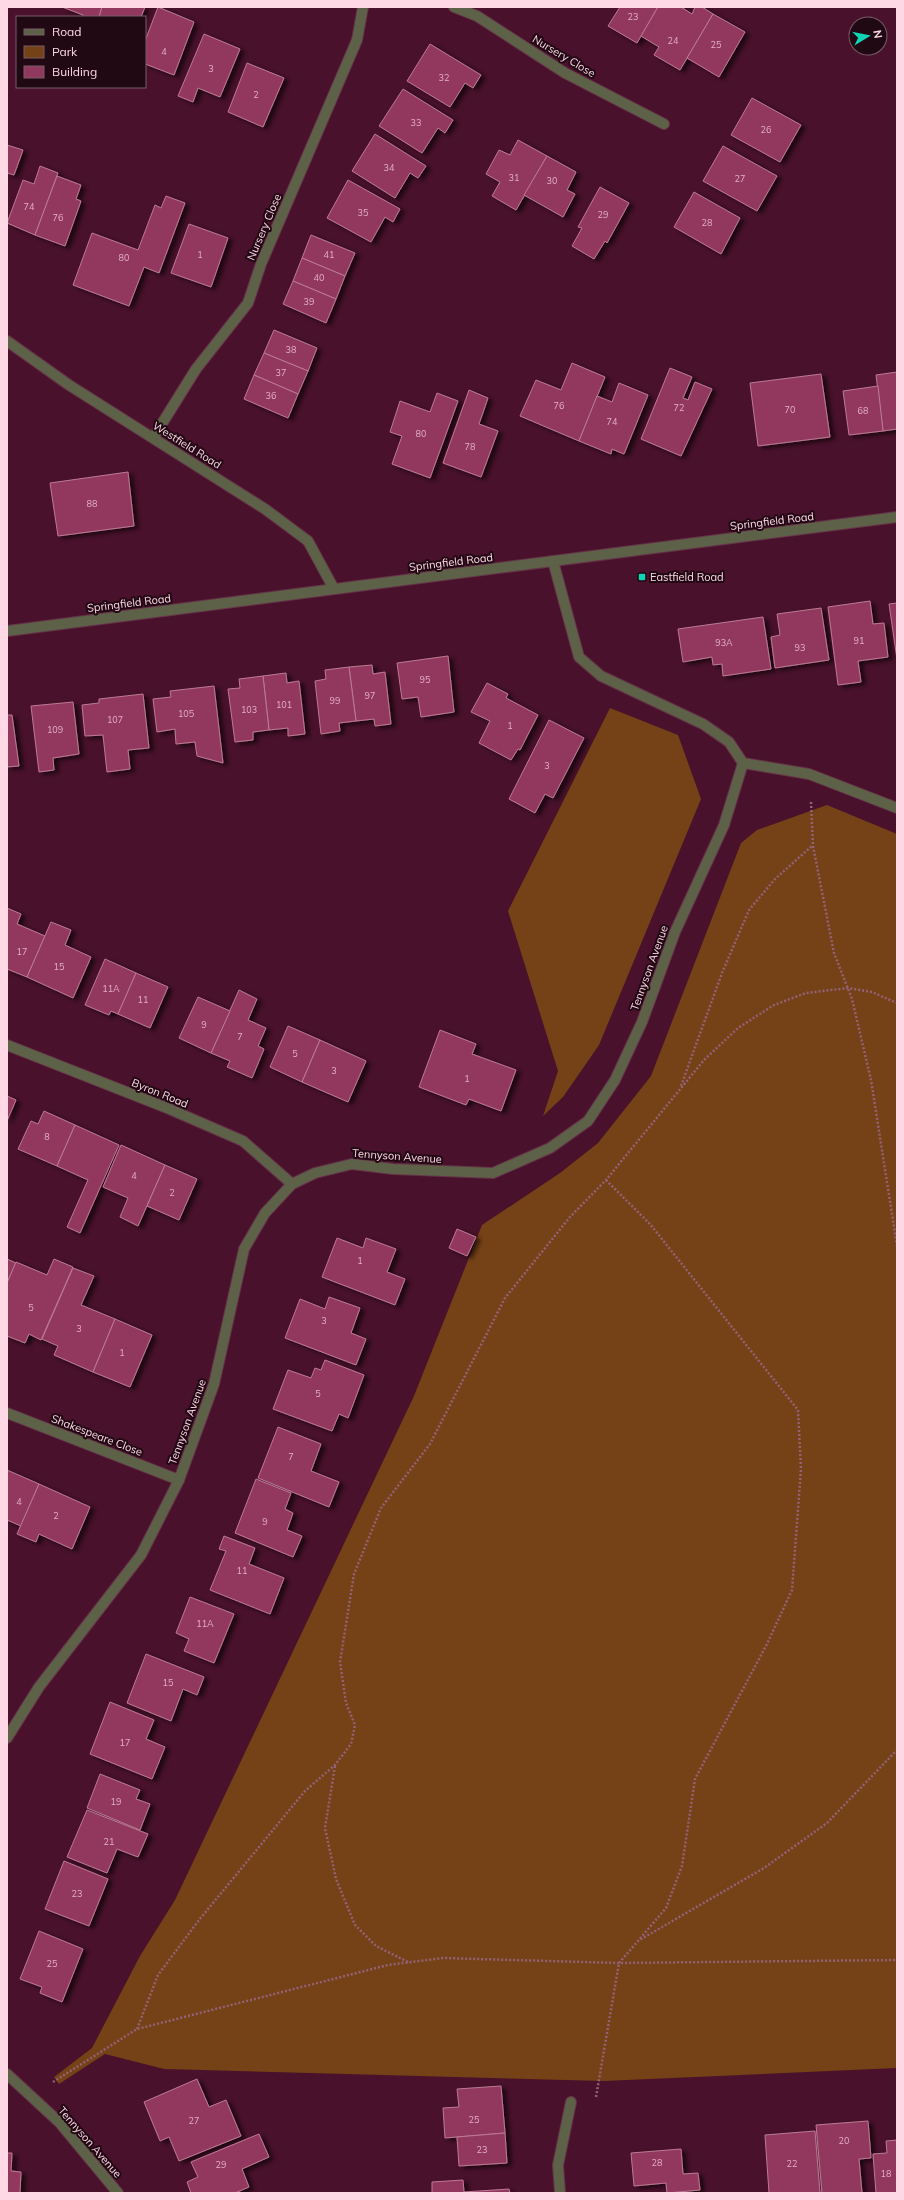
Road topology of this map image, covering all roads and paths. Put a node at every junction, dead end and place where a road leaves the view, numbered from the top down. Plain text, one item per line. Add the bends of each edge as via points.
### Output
1 (363, 7) edge
2 (454, 7) edge
3 (664, 124) dead end
4 (7, 341) edge
5 (154, 438) junction
6 (897, 517) edge
7 (553, 561) junction
8 (334, 589) junction
9 (7, 631) edge
10 (743, 763) junction
11 (809, 774) junction
12 (897, 808) edge
13 (813, 846) junction
14 (848, 988) junction
15 (897, 1002) edge
16 (7, 1045) edge
17 (680, 1088) junction
18 (606, 1180) junction
19 (292, 1184) junction
20 (897, 1246) edge
21 (7, 1413) edge
22 (179, 1480) junction
23 (7, 1738) edge
24 (897, 1750) edge
25 (335, 1765) junction
26 (638, 1941) junction
27 (897, 1960) edge
28 (409, 1962) junction
29 (618, 1963) junction
30 (137, 2029) junction
31 (7, 2074) edge
32 (30, 2096) junction
33 (572, 2102) joint
34 (118, 2193) edge
35 (560, 2193) edge

1 - 5 street, Nursery Close via 358,40 261,264 248,303 196,369
2 - 3 street, Nursery Close via 477,16 565,73
4 - 5 street, Westfield Road via 69,385
5 - 8 street, Westfield Road via 265,509 308,540
6 - 7 street, Springfield Road
7 - 8 street, Springfield Road
7 - 10 street via 579,657 601,676 703,724 729,742
8 - 9 street, Springfield Road
10 - 11 street
10 - 19 street, Tennyson Avenue via 724,825 675,932 642,1022 615,1080 588,1121 550,1148 493,1173 393,1169 352,1164 315,1173
11 - 12 street
11 - 13 path
13 - 14 path via 834,953
13 - 17 path via 775,879 749,910 722,973
14 - 15 path via 872,992
14 - 17 path via 806,993 774,1004 738,1028 704,1060
14 - 20 path via 871,1080
16 - 19 street, Byron Road via 243,1141
17 - 18 path
18 - 25 path via 570,1217 505,1298 430,1444 381,1508 354,1574 340,1662 346,1703 355,1725 351,1744
18 - 26 path via 650,1224 798,1410 800,1454 792,1590 767,1644 695,1779 682,1866 666,1908
19 - 22 street, Tennyson Avenue via 265,1213 244,1249 214,1384
21 - 22 street, Shakespeare Close
22 - 23 street, Tennyson Avenue via 141,1555 39,1687
24 - 26 path via 827,1823 764,1868
25 - 28 path via 325,1828 336,1879 355,1925 376,1946
25 - 30 path via 305,1792 199,1920 158,1975
26 - 29 path
27 - 29 path
28 - 29 path via 443,1958
28 - 30 path via 388,1965
29 - 33 path via 597,2096
30 - 32 path
31 - 32 street, Tennyson Avenue
32 - 34 street, Tennyson Avenue via 59,2122
33 - 35 street via 558,2165

